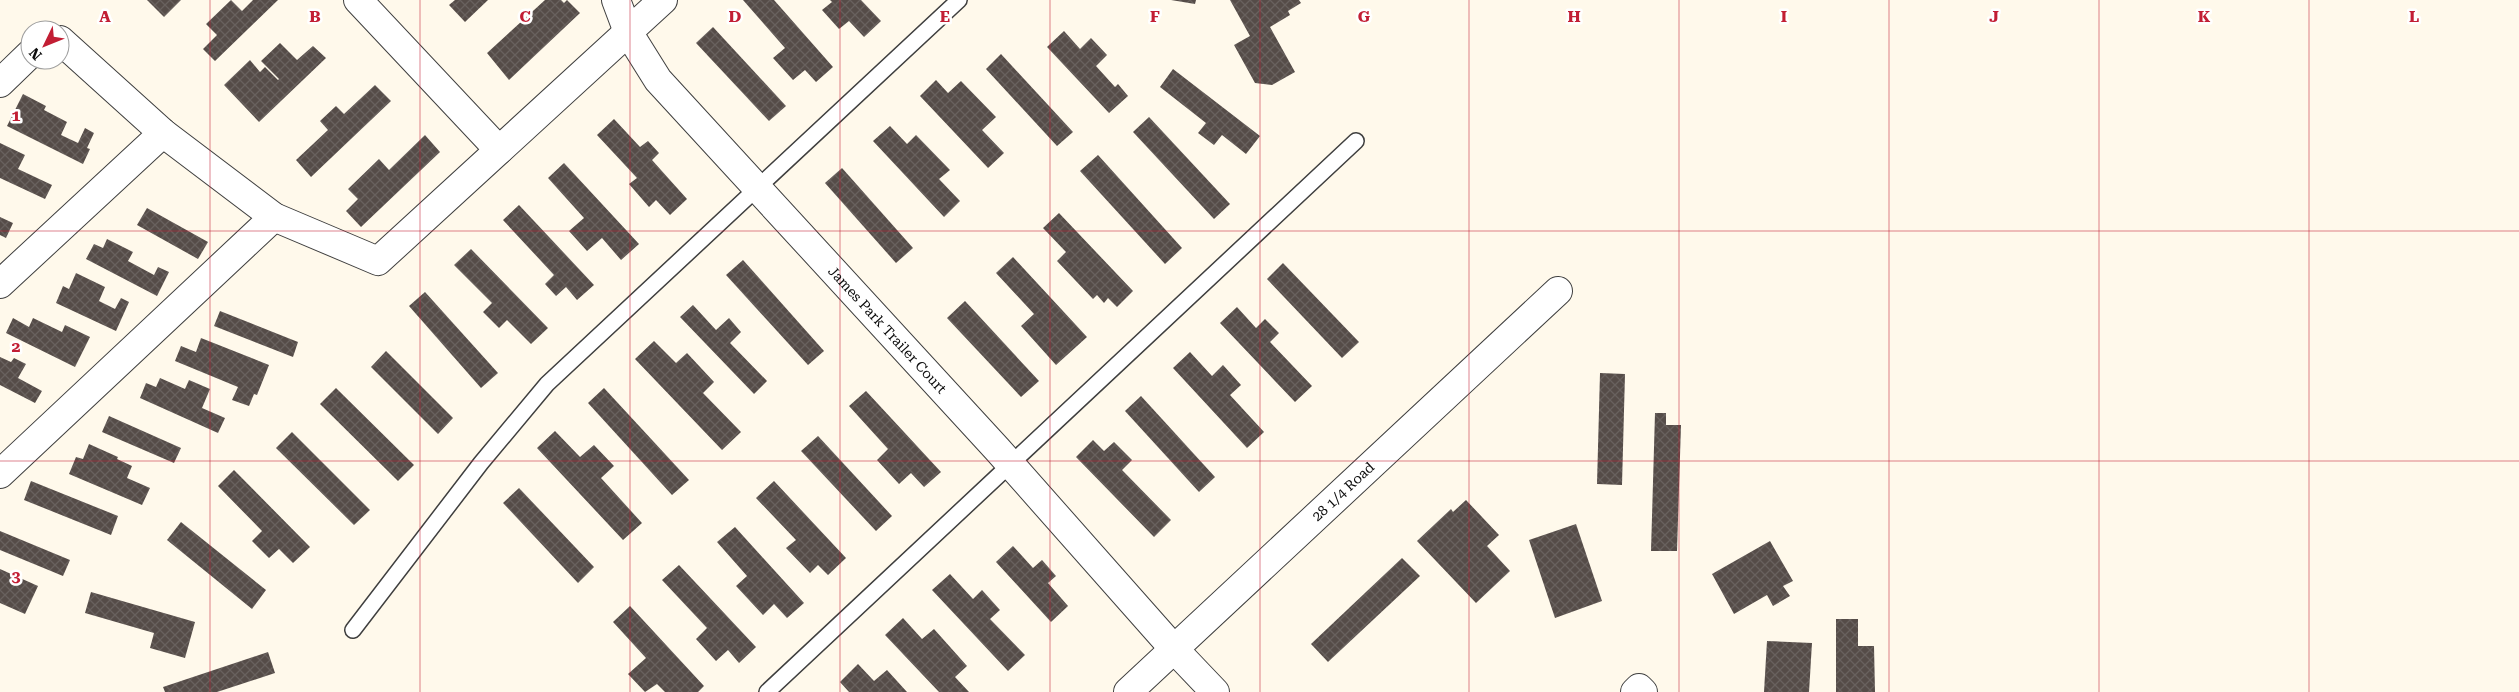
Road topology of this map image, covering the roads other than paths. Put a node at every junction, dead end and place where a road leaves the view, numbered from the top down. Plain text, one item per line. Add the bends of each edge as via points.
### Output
1 (358, 0) edge
2 (616, 0) edge
3 (663, 0) edge
4 (959, 0) edge
5 (628, 32) junction
6 (70, 49) edge
7 (20, 64) edge
8 (0, 83) edge
9 (163, 133) junction
10 (1356, 141) dead end
11 (499, 150) junction
12 (758, 187) junction
13 (274, 217) junction
14 (0, 284) edge
15 (1558, 291) dead end
16 (1010, 464) junction
17 (0, 474) edge
18 (354, 630) dead end
19 (1174, 649) junction
20 (767, 692) edge
21 (1128, 692) edge
22 (1215, 692) edge

1 - 11 street
2 - 5 street, James Park Trailer Court
3 - 5 street
4 - 12 lane
5 - 11 street
5 - 12 street, James Park Trailer Court via 658,80
6 - 9 street
7 - 8 street
9 - 13 street
9 - 14 street
10 - 16 lane
11 - 13 street via 378,260
12 - 16 street, James Park Trailer Court
12 - 18 lane via 547,384 481,463
13 - 17 street
15 - 19 street, 28 1/4 Road
16 - 19 street, James Park Trailer Court
16 - 20 lane
19 - 21 street, 28 1/4 Road
19 - 22 street, James Park Trailer Court

